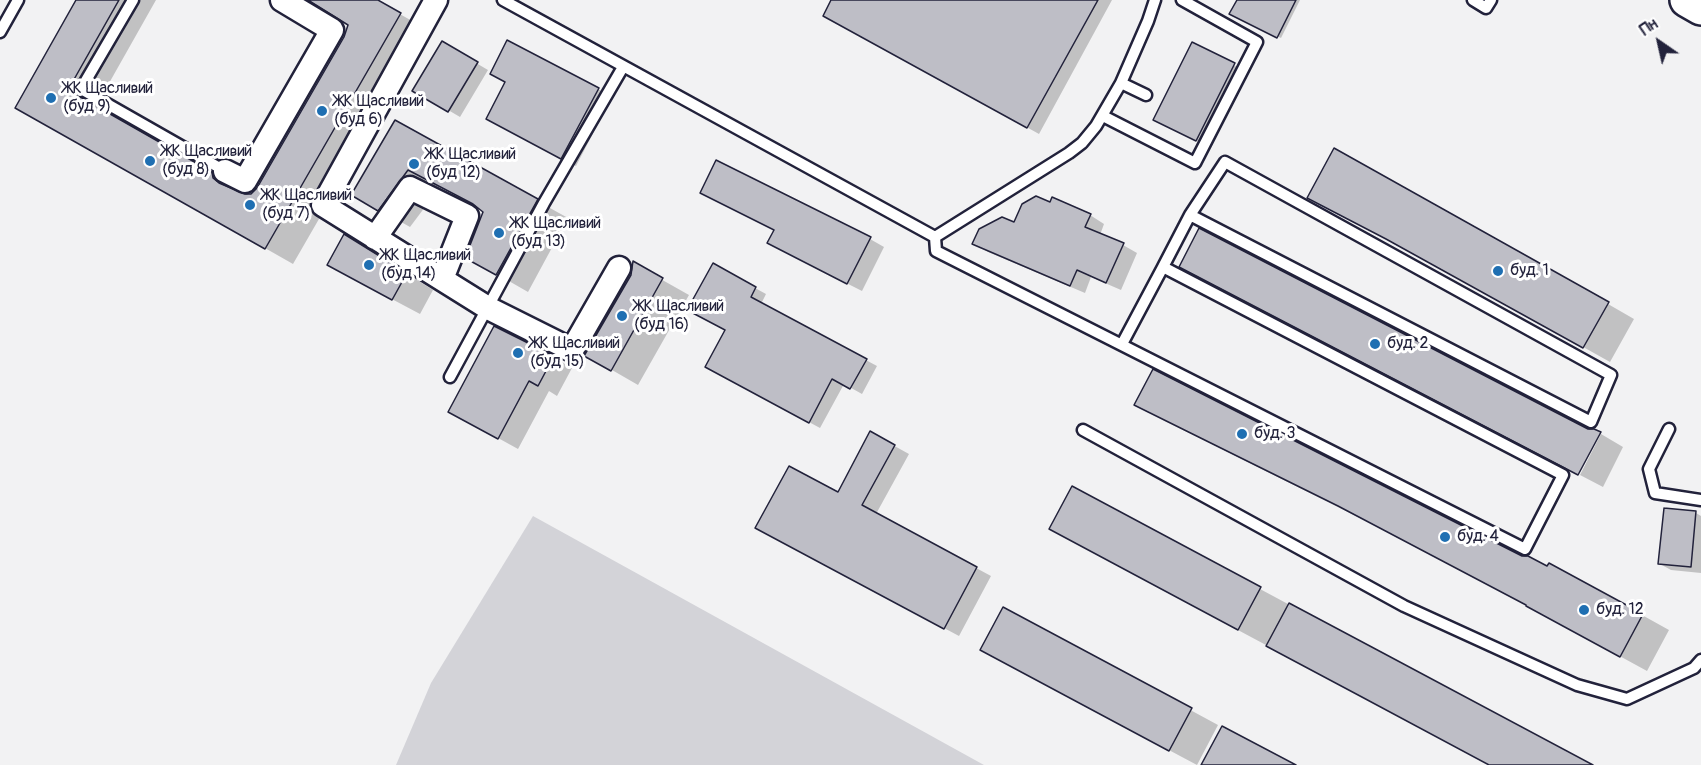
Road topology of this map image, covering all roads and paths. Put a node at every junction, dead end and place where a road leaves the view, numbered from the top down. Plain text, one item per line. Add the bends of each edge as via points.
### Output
1 (18, 0) edge
2 (133, 0) edge
3 (282, 0) edge
4 (436, 0) edge
5 (503, 0) edge
6 (1155, 0) edge
7 (1182, 0) edge
8 (1473, 0) edge
9 (1491, 0) edge
10 (1687, 0) edge
11 (1701, 8) edge
12 (0, 32) edge
13 (623, 67) junction
14 (1121, 83) junction
15 (1146, 95) dead end
16 (1102, 116) junction
17 (225, 171) joint
18 (1190, 215) junction
19 (936, 237) junction
20 (375, 238) junction
21 (619, 267) dead end
22 (1163, 267) junction
23 (441, 279) junction
24 (488, 308) junction
25 (1122, 345) junction
26 (450, 377) dead end
27 (1669, 429) dead end
28 (1083, 430) dead end
29 (1701, 500) edge
30 (1701, 660) edge

1 - 12 lane
2 - 17 lane via 81,89
3 - 17 street via 332,30 245,181
4 - 20 street via 323,205
5 - 13 lane
6 - 14 lane
7 - 16 lane via 1257,42 1196,163
8 - 9 lane via 1486,8
10 - 11 main road
13 - 19 lane
13 - 24 lane
14 - 15 lane
14 - 16 lane
16 - 19 lane via 1082,143 1069,153
18 - 18 lane via 1538,394 1591,422 1611,375 1225,162
18 - 22 lane
19 - 25 lane via 936,251
20 - 23 street
20 - 23 street via 410,188 467,216
21 - 24 street via 572,350
22 - 25 lane
22 - 25 lane via 1563,475 1525,549
23 - 24 street
24 - 26 lane
27 - 29 lane via 1649,469 1655,493
28 - 30 lane via 1404,606 1577,685 1628,699 1694,668

